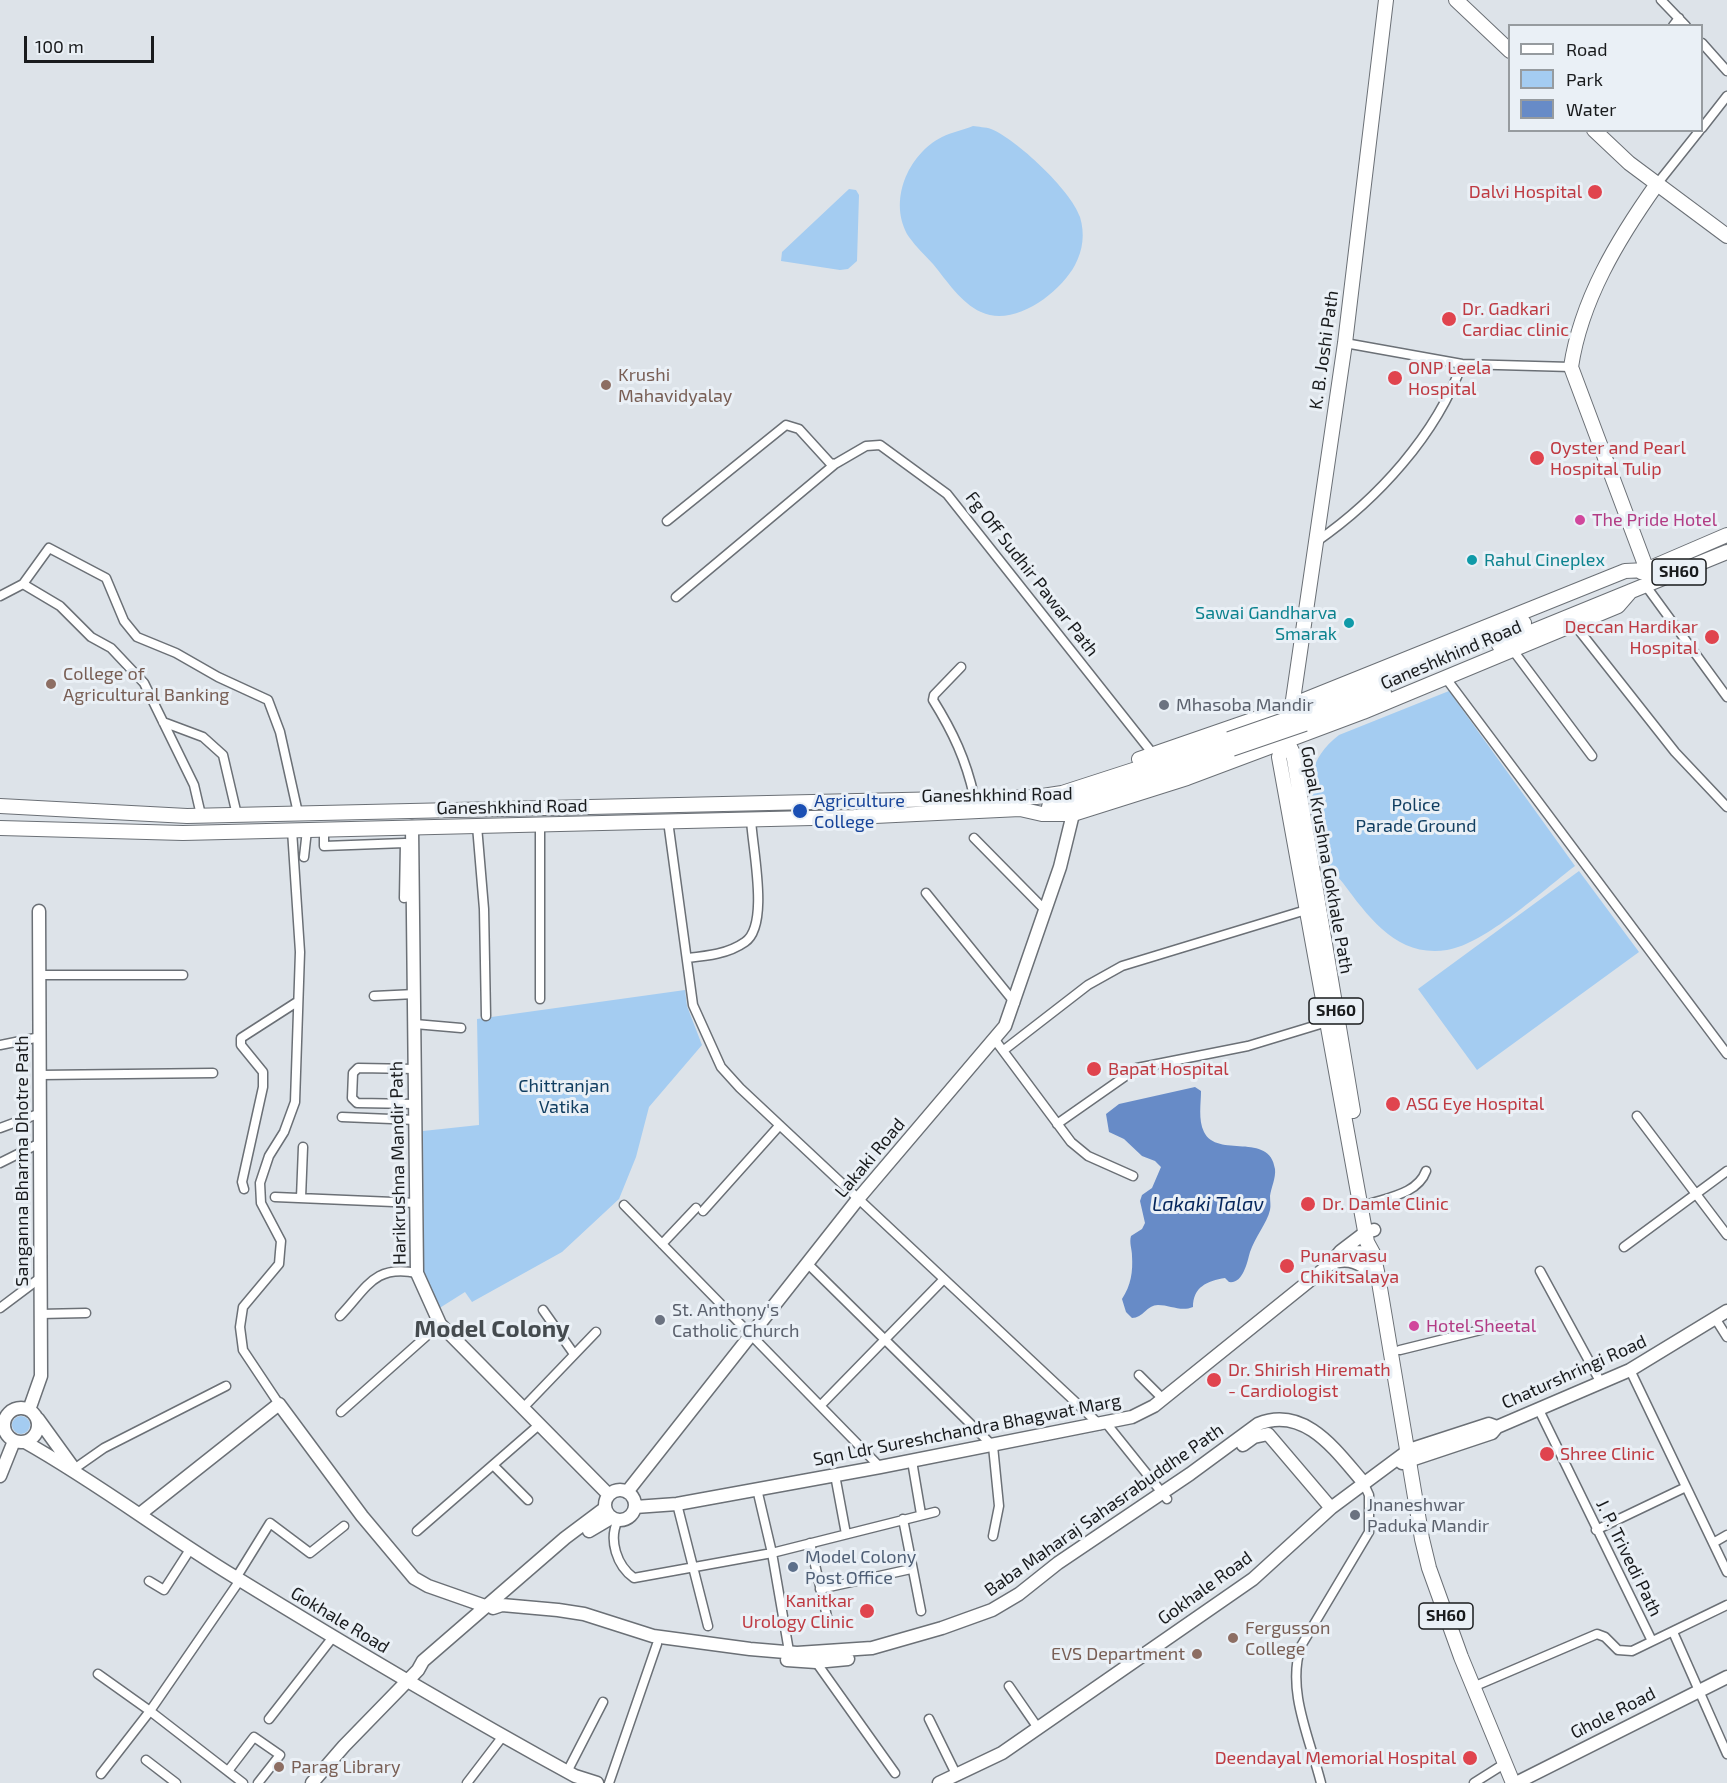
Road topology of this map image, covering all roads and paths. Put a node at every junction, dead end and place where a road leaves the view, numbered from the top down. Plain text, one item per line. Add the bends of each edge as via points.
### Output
1 (1386, 0) edge
2 (1456, 0) edge
3 (1661, 0) edge
4 (1679, 18) junction
5 (1674, 24) edge
6 (1684, 24) edge
7 (1703, 45) edge
8 (1508, 50) edge
9 (1727, 71) edge
10 (1727, 96) edge
11 (1703, 125) edge
12 (1596, 132) edge
13 (1698, 132) edge
14 (1657, 184) junction
15 (1727, 236) edge
16 (1345, 343) junction
17 (1462, 364) junction
18 (1571, 367) junction
19 (835, 464) junction
20 (667, 521) dead end
21 (1727, 535) edge
22 (1316, 543) junction
23 (1727, 552) edge
24 (1647, 570) junction
25 (23, 585) junction
26 (1646, 586) junction
27 (1631, 591) junction
28 (0, 596) edge
29 (676, 597) dead end
30 (1574, 624) junction
31 (1512, 650) junction
32 (961, 667) dead end
33 (1445, 677) junction
34 (1727, 698) edge
35 (1292, 704) junction
36 (1305, 718) junction
37 (163, 722) junction
38 (1287, 741) junction
39 (1232, 744) junction
40 (1153, 754) junction
41 (1592, 756) dead end
42 (974, 796) junction
43 (1018, 803) junction
44 (0, 806) edge
45 (1727, 807) edge
46 (298, 813) junction
47 (237, 814) junction
48 (1073, 814) junction
49 (194, 815) junction
50 (751, 819) junction
51 (668, 821) junction
52 (540, 824) junction
53 (477, 826) junction
54 (412, 827) junction
55 (0, 828) edge
56 (292, 830) junction
57 (307, 830) junction
58 (324, 830) junction
59 (188, 833) junction
60 (974, 838) dead end
61 (304, 856) dead end
62 (926, 893) dead end
63 (413, 896) junction
64 (1306, 909) junction
65 (1046, 910) junction
66 (39, 911) dead end
67 (687, 958) junction
68 (39, 975) junction
69 (183, 975) dead end
70 (414, 994) junction
71 (374, 996) dead end
72 (540, 999) dead end
73 (297, 1002) junction
74 (1015, 1004) junction
75 (486, 1016) dead end
76 (1327, 1022) junction
77 (415, 1024) junction
78 (461, 1028) dead end
79 (40, 1037) junction
80 (995, 1040) junction
81 (0, 1045) edge
82 (1004, 1050) junction
83 (1727, 1054) edge
84 (416, 1069) junction
85 (213, 1073) dead end
86 (40, 1075) junction
87 (416, 1104) junction
88 (38, 1114) junction
89 (1637, 1116) dead end
90 (342, 1117) dead end
91 (416, 1120) junction
92 (1057, 1124) junction
93 (779, 1126) junction
94 (0, 1128) edge
95 (40, 1143) junction
96 (303, 1147) dead end
97 (0, 1163) edge
98 (1426, 1171) dead end
99 (1727, 1172) edge
100 (1133, 1176) dead end
101 (244, 1189) dead end
102 (1696, 1194) junction
103 (274, 1197) dead end
104 (303, 1198) junction
105 (858, 1199) junction
106 (417, 1203) junction
107 (624, 1204) dead end
108 (1369, 1204) junction
109 (1370, 1231) junction
110 (1727, 1235) edge
111 (663, 1244) junction
112 (1624, 1247) dead end
113 (1341, 1251) junction
114 (1373, 1253) junction
115 (808, 1264) junction
116 (1329, 1265) junction
117 (1540, 1271) dead end
118 (417, 1273) junction
119 (1378, 1276) junction
120 (40, 1278) junction
121 (944, 1279) junction
122 (0, 1308) edge
123 (543, 1310) dead end
124 (1727, 1311) edge
125 (86, 1313) dead end
126 (40, 1314) junction
127 (340, 1316) dead end
128 (1715, 1318) junction
129 (440, 1324) junction
130 (1497, 1326) dead end
131 (596, 1332) dead end
132 (752, 1336) junction
133 (1727, 1337) edge
134 (885, 1340) junction
135 (1400, 1350) junction
136 (574, 1354) junction
137 (1630, 1370) junction
138 (1139, 1375) dead end
139 (1601, 1383) junction
140 (226, 1386) dead end
141 (1163, 1399) junction
142 (279, 1404) junction
143 (821, 1405) junction
144 (524, 1408) junction
145 (0, 1410) edge
146 (13, 1410) junction
147 (1539, 1410) junction
148 (341, 1412) dead end
149 (33, 1414) junction
150 (540, 1424) junction
151 (1103, 1424) junction
152 (2, 1427) edge
153 (20, 1442) junction
154 (993, 1446) junction
155 (1410, 1456) junction
156 (912, 1461) junction
157 (493, 1465) junction
158 (1390, 1465) joint
159 (880, 1467) junction
160 (74, 1469) junction
161 (835, 1475) junction
162 (0, 1476) edge
163 (1363, 1482) junction
164 (1686, 1487) junction
165 (757, 1489) junction
166 (627, 1492) junction
167 (609, 1494) junction
168 (1165, 1496) junction
169 (528, 1500) dead end
170 (677, 1504) junction
171 (635, 1507) junction
172 (1331, 1508) junction
173 (935, 1512) dead end
174 (140, 1514) junction
175 (921, 1515) junction
176 (612, 1516) junction
177 (903, 1518) junction
178 (345, 1526) dead end
179 (1596, 1530) junction
180 (417, 1531) dead end
181 (846, 1534) junction
182 (1727, 1535) edge
183 (993, 1536) dead end
184 (810, 1543) junction
185 (1713, 1543) junction
186 (191, 1548) junction
187 (772, 1553) junction
188 (693, 1567) junction
189 (911, 1569) junction
190 (1727, 1572) edge
191 (238, 1579) junction
192 (149, 1581) dead end
193 (820, 1589) junction
194 (1727, 1605) edge
195 (489, 1607) junction
196 (921, 1611) dead end
197 (828, 1621) dead end
198 (708, 1626) dead end
199 (1673, 1632) junction
200 (333, 1637) junction
201 (916, 1640) junction
202 (1652, 1641) junction
203 (657, 1644) junction
204 (790, 1657) junction
205 (816, 1662) junction
206 (98, 1674) dead end
207 (1727, 1677) edge
208 (406, 1682) junction
209 (1009, 1686) dead end
210 (1473, 1687) junction
211 (1699, 1690) junction
212 (603, 1702) dead end
213 (150, 1711) junction
214 (269, 1719) dead end
215 (930, 1719) dead end
216 (1038, 1728) junction
217 (503, 1736) junction
218 (1727, 1754) edge
219 (146, 1760) dead end
220 (1504, 1764) junction
221 (228, 1771) junction
222 (567, 1772) junction
223 (896, 1773) dead end
224 (101, 1774) dead end
225 (957, 1776) junction
226 (582, 1781) edge
227 (176, 1783) edge
228 (243, 1783) edge
229 (258, 1783) edge
230 (312, 1783) edge
231 (467, 1783) edge
232 (597, 1783) edge
233 (609, 1783) edge
234 (939, 1783) edge
235 (1321, 1783) edge
236 (1474, 1783) edge
237 (1514, 1783) edge

1 - 16 main road, K. B. Joshi Path
2 - 8 main road
3 - 4 street
4 - 5 street
4 - 6 street
7 - 9 street
10 - 11 street
12 - 14 main road
13 - 14 street
14 - 15 main road
14 - 18 main road via 1587,300
16 - 17 street
16 - 22 main road, K. B. Joshi Path
17 - 18 street
17 - 22 street via 1435,421 1393,473 1345,522
18 - 24 main road
19 - 20 street via 800,429 786,425
19 - 29 street, Fg Off Sudhir Pawar Path
19 - 40 street, Fg Off Sudhir Pawar Path via 866,446 880,445 947,494
21 - 24 main road, Ganeshkhind Road / SH60
22 - 35 main road, K. B. Joshi Path
23 - 26 main road, Ganeshkhind Road / SH60
24 - 35 main road, Ganeshkhind Road / SH60 via 1625,571
24 - 36 main road
25 - 28 street
25 - 37 street via 60,606 91,637 111,648 144,683
25 - 46 street via 50,548 106,578 124,621 137,637 268,700 280,732
26 - 27 main road, Ganeshkhind Road / SH60
26 - 34 street
27 - 30 main road, Ganeshkhind Road / SH60 via 1618,606
27 - 36 main road
30 - 31 main road, Ganeshkhind Road / SH60
30 - 45 street via 1675,752
31 - 33 main road, Ganeshkhind Road / SH60
31 - 41 street
32 - 42 street via 933,700 957,738
33 - 38 main road, Ganeshkhind Road / SH60
33 - 83 street
35 - 38 main road, K. B. Joshi Path
35 - 39 main road, Ganeshkhind Road
36 - 39 main road, bridge
37 - 47 street via 203,737 223,755
37 - 49 street via 194,786
38 - 39 main road, Ganeshkhind Road
38 - 64 main road, Gopal Krushna Gokhale Path / SH60 via 1280,757
38 - 108 main road, Gopal Krushna Gokhale Path / SH60 via 1293,753
39 - 40 main road, Ganeshkhind Road
39 - 43 main road via 1064,805
39 - 48 main road, Ganeshkhind Road
40 - 43 main road, Ganeshkhind Road
42 - 43 main road, Ganeshkhind Road
42 - 46 main road, Ganeshkhind Road
43 - 48 main road, Ganeshkhind Road via 1042,814
43 - 50 main road, Ganeshkhind Road
44 - 49 main road, Ganeshkhind Road
46 - 47 main road, Ganeshkhind Road
47 - 49 main road, Ganeshkhind Road
48 - 65 street, Lakaki Road
49 - 59 main road
50 - 51 main road, Ganeshkhind Road
50 - 67 street via 758,926 747,941 722,953
51 - 52 main road, Ganeshkhind Road
51 - 67 street
52 - 53 main road, Ganeshkhind Road
52 - 72 street
53 - 54 main road, Ganeshkhind Road
53 - 75 street via 484,909
54 - 58 main road, Ganeshkhind Road
54 - 63 street, Harikrushna Mandir Path
55 - 59 main road, Ganeshkhind Road
56 - 57 main road, Ganeshkhind Road
56 - 59 main road, Ganeshkhind Road
56 - 73 street via 300,952
57 - 58 main road, Ganeshkhind Road
57 - 61 street
58 - 63 street via 324,846 405,843 404,898
60 - 65 street
62 - 74 street
63 - 70 street, Harikrushna Mandir Path
64 - 76 main road, Gopal Krushna Gokhale Path / SH60
64 - 82 street via 1122,966 1088,985
65 - 74 street, Lakaki Road
66 - 68 street, Sanganna Bharma Dhotre Path
67 - 93 street via 693,1005 721,1067
68 - 69 street
68 - 79 street, Sanganna Bharma Dhotre Path
70 - 71 street
70 - 77 street, Harikrushna Mandir Path
73 - 101 street via 241,1038 241,1045 263,1072 242,1182
73 - 142 street via 295,1102 260,1183 261,1203 281,1241 279,1264 243,1307 240,1328 243,1350
74 - 80 street, Lakaki Road
76 - 92 street via 1239,1048 1137,1068
76 - 109 main road, Gopal Krushna Gokhale Path / SH60
77 - 78 street
77 - 84 street, Harikrushna Mandir Path
79 - 81 street
79 - 86 street, Sanganna Bharma Dhotre Path
80 - 82 street
80 - 105 street, Lakaki Road
82 - 92 street
84 - 87 street, Harikrushna Mandir Path
84 - 87 street via 358,1068 353,1073 352,1098 357,1103
85 - 86 street
86 - 88 street, Sanganna Bharma Dhotre Path
87 - 91 street, Harikrushna Mandir Path
88 - 94 street
88 - 95 street, Sanganna Bharma Dhotre Path
89 - 102 street
90 - 91 street
91 - 106 street, Harikrushna Mandir Path
92 - 100 street via 1088,1156
93 - 105 street
93 - 111 street
95 - 97 street
95 - 120 street, Sanganna Bharma Dhotre Path
96 - 104 street
98 - 108 street via 1410,1190
99 - 102 street
102 - 110 street
102 - 112 street
103 - 104 street
104 - 106 street
105 - 115 street, Lakaki Road
105 - 121 street
106 - 118 street, Harikrushna Mandir Path
107 - 111 street
108 - 109 main road, Gopal Krushna Gokhale Path / SH60
109 - 113 street, Sqn Ldr Sureshchandra Bhagwat Marg
109 - 114 main road, Gopal Krushna Gokhale Path / SH60
111 - 132 street
113 - 114 street
113 - 116 street, Sqn Ldr Sureshchandra Bhagwat Marg
114 - 119 main road, Gopal Krushna Gokhale Path / SH60
114 - 135 main road, Gopal Krushna Gokhale Path / SH60 via 1381,1256
115 - 132 street, Lakaki Road
115 - 134 street
116 - 119 street via 1351,1260
116 - 141 street, Sqn Ldr Sureshchandra Bhagwat Marg
117 - 139 street
118 - 127 street via 398,1269 380,1274
118 - 129 street, Harikrushna Mandir Path
119 - 155 main road, Gopal Krushna Gokhale Path / SH60
120 - 122 street
120 - 126 street, Sanganna Bharma Dhotre Path
121 - 134 street
121 - 151 street
123 - 136 street
124 - 128 street, Chaturshringi Road
125 - 126 street
126 - 149 street, Sanganna Bharma Dhotre Path via 40,1376
128 - 133 street
128 - 137 street, Chaturshringi Road
129 - 144 street, Harikrushna Mandir Path
129 - 148 street
130 - 135 street
131 - 136 street
132 - 143 street
132 - 166 street, Lakaki Road
134 - 143 street
134 - 154 street
135 - 155 main road, Gopal Krushna Gokhale Path / SH60 via 1415,1443
136 - 144 street
137 - 139 street, Chaturshringi Road
137 - 164 street
138 - 141 street
139 - 147 street, Chaturshringi Road
140 - 160 street via 104,1448
141 - 151 street, Sqn Ldr Sureshchandra Bhagwat Marg via 1132,1417
142 - 174 street
142 - 195 street via 362,1516 414,1578
143 - 159 street
144 - 150 street, Harikrushna Mandir Path
145 - 146 street
146 - 149 street
146 - 152 street
147 - 155 street, Chaturshringi Road via 1497,1427 1492,1433
147 - 179 street, J. P. Trivedi Path
149 - 153 street via 38,1430
149 - 160 street
150 - 157 street
150 - 167 street, Harikrushna Mandir Path
151 - 154 street, Sqn Ldr Sureshchandra Bhagwat Marg
151 - 168 street
152 - 153 street
153 - 160 street
153 - 162 street
154 - 156 street, Sqn Ldr Sureshchandra Bhagwat Marg
154 - 183 street via 999,1506
155 - 158 street, Chaturshringi Road
155 - 210 main road, Gopal Krushna Gokhale Path / SH60 via 1429,1568
156 - 159 street, Sqn Ldr Sureshchandra Bhagwat Marg
156 - 175 street
157 - 169 street
157 - 180 street
158 - 163 street, Gokhale Road
159 - 161 street, Sqn Ldr Sureshchandra Bhagwat Marg
160 - 174 street, Gokhale Road
161 - 165 street, Sqn Ldr Sureshchandra Bhagwat Marg
161 - 181 street
163 - 168 street, Baba Maharaj Sahasrabuddhe Path via 1324,1436 1285,1418 1258,1424
163 - 172 street, Gokhale Road
163 - 235 street via 1369,1495 1369,1532 1301,1646 1295,1664 1294,1682
164 - 179 street
164 - 185 street
165 - 170 street, Sqn Ldr Sureshchandra Bhagwat Marg
165 - 187 street
166 - 167 street
166 - 171 street via 634,1498
167 - 176 street
168 - 172 street, Baba Maharaj Sahasrabuddhe Path via 1254,1437 1268,1434
168 - 201 street, Baba Maharaj Sahasrabuddhe Path via 1058,1563 992,1611
170 - 171 street, Sqn Ldr Sureshchandra Bhagwat Marg
170 - 188 street
171 - 176 street via 629,1517
172 - 216 street, Gokhale Road via 1253,1579
173 - 175 street
174 - 186 street, Gokhale Road
175 - 177 street
176 - 188 street via 619,1560 623,1570 634,1578
176 - 195 street via 570,1543
177 - 181 street
177 - 189 street
178 - 191 street via 310,1553 270,1523
179 - 202 street, J. P. Trivedi Path
181 - 184 street
182 - 185 street
184 - 187 street
184 - 193 street
185 - 190 street
186 - 191 street, Gokhale Road
186 - 192 street via 164,1590
187 - 188 street
187 - 204 street
188 - 198 street
189 - 193 street
189 - 196 street
191 - 200 street, Gokhale Road
191 - 213 street
193 - 197 street
194 - 199 street
195 - 203 street, Baba Maharaj Sahasrabuddhe Path via 499,1612 582,1622
195 - 204 street, Baba Maharaj Sahasrabuddhe Path via 584,1614 654,1636
195 - 208 street
199 - 202 street, J. P. Trivedi Path
199 - 211 street, J. P. Trivedi Path
200 - 208 street, Gokhale Road
200 - 214 street
201 - 204 street, Baba Maharaj Sahasrabuddhe Path
201 - 205 street, Baba Maharaj Sahasrabuddhe Path via 873,1656
202 - 210 street via 1632,1651 1618,1650 1605,1636 1589,1635
203 - 204 street, Baba Maharaj Sahasrabuddhe Path
203 - 233 street
204 - 205 street, Baba Maharaj Sahasrabuddhe Path
205 - 223 street
206 - 213 street
207 - 211 street, Ghole Road
208 - 217 street, Gokhale Road
208 - 230 street
209 - 216 street
210 - 220 main road, Gopal Krushna Gokhale Path / SH60
211 - 218 street, J. P. Trivedi Path
211 - 237 street, Ghole Road
212 - 222 street
213 - 221 street
213 - 224 street
215 - 225 street
216 - 225 street, Gokhale Road via 1002,1753
217 - 222 street, Gokhale Road
217 - 231 street
219 - 227 street
220 - 236 street
220 - 237 main road, Gopal Krushna Gokhale Path / SH60
221 - 228 street
221 - 229 street via 254,1737 280,1755
222 - 226 street, Gokhale Road
225 - 234 street, Gokhale Road
226 - 232 street, Gokhale Road

